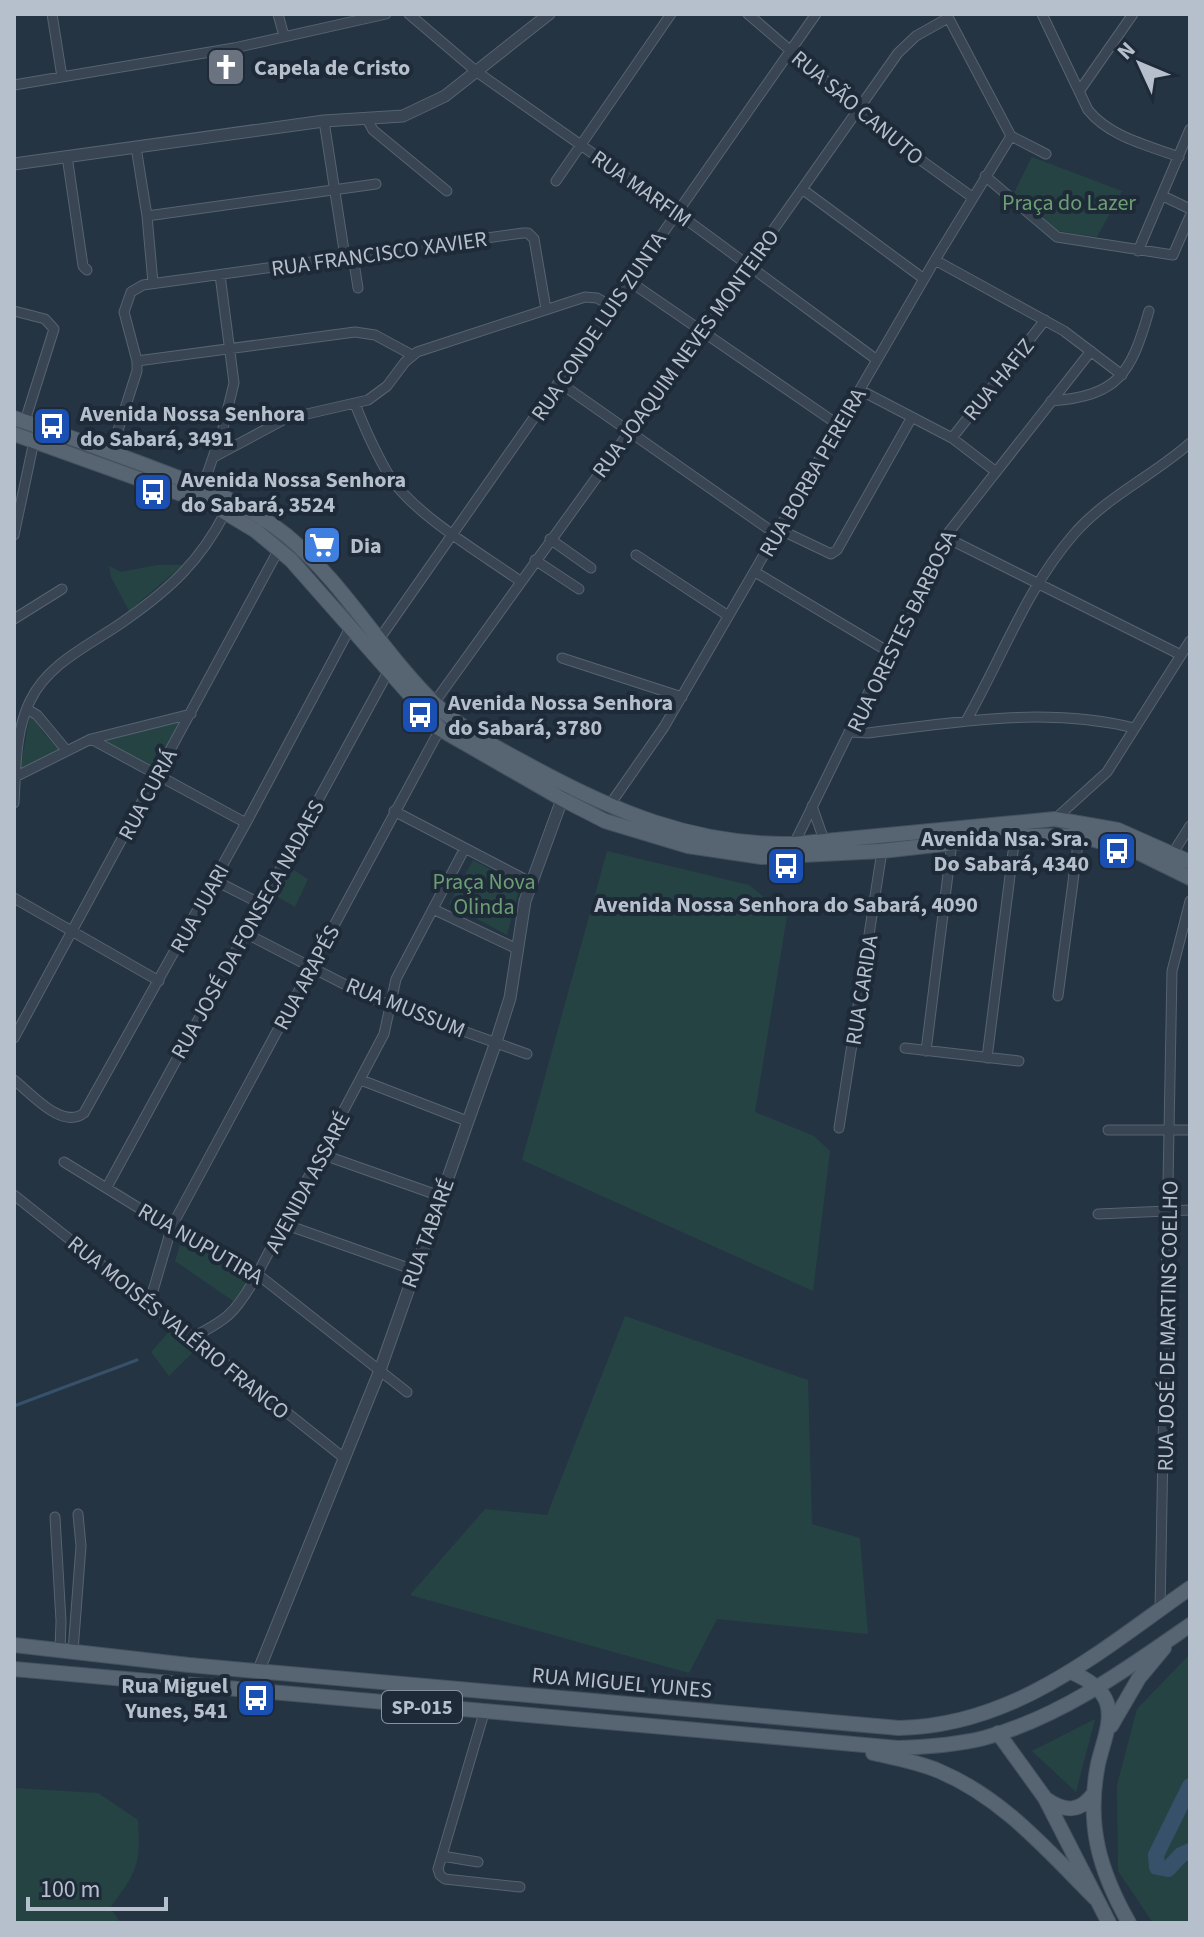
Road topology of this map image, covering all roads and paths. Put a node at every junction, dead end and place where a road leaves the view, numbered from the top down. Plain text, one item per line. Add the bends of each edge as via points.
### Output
1 (52, 14) edge
2 (278, 14) edge
3 (386, 14) edge
4 (409, 14) edge
5 (549, 14) edge
6 (671, 14) edge
7 (748, 14) edge
8 (816, 14) edge
9 (1042, 14) edge
10 (1133, 14) edge
11 (947, 16) edge
12 (284, 36) junction
13 (789, 50) junction
14 (477, 72) junction
15 (62, 77) junction
16 (14, 85) edge
17 (1080, 90) junction
18 (858, 107) junction
19 (367, 119) junction
20 (324, 121) junction
21 (1190, 129) edge
22 (1011, 136) junction
23 (580, 144) junction
24 (136, 147) junction
25 (1046, 154) dead end
26 (67, 156) junction
27 (1179, 157) junction
28 (14, 164) edge
29 (985, 176) junction
30 (556, 181) dead end
31 (376, 184) dead end
32 (335, 189) junction
33 (802, 189) junction
34 (447, 191) dead end
35 (1163, 196) junction
36 (972, 197) junction
37 (1190, 209) edge
38 (676, 212) junction
39 (147, 216) junction
40 (1190, 216) edge
41 (1138, 251) junction
42 (349, 256) junction
43 (935, 260) junction
44 (749, 265) junction
45 (87, 270) dead end
46 (220, 275) junction
47 (924, 279) junction
48 (629, 281) junction
49 (153, 283) junction
50 (358, 288) dead end
51 (613, 307) junction
52 (546, 309) junction
53 (14, 311) edge
54 (1149, 311) dead end
55 (1045, 320) junction
56 (702, 331) junction
57 (231, 350) junction
58 (1091, 351) junction
59 (412, 355) junction
60 (877, 360) junction
61 (137, 361) junction
62 (1122, 375) junction
63 (560, 383) junction
64 (860, 390) junction
65 (1051, 401) junction
66 (355, 404) junction
67 (912, 417) junction
68 (20, 420) edge
69 (840, 426) junction
70 (629, 431) junction
71 (14, 434) edge
72 (952, 438) junction
73 (34, 441) junction
74 (1190, 443) edge
75 (111, 452) junction
76 (214, 457) junction
77 (995, 471) junction
78 (142, 472) junction
79 (203, 486) junction
80 (225, 513) junction
81 (779, 531) junction
82 (454, 533) junction
83 (14, 535) edge
84 (945, 537) junction
85 (550, 539) junction
86 (279, 549) junction
87 (636, 555) dead end
88 (535, 560) junction
89 (591, 568) dead end
90 (755, 572) junction
91 (520, 581) junction
92 (1036, 584) junction
93 (62, 589) dead end
94 (579, 589) dead end
95 (727, 615) junction
96 (14, 619) edge
97 (350, 628) junction
98 (380, 638) junction
99 (1190, 641) edge
100 (889, 652) junction
101 (1181, 655) junction
102 (562, 658) dead end
103 (388, 672) junction
104 (682, 697) junction
105 (434, 703) junction
106 (27, 709) junction
107 (191, 714) junction
108 (966, 721) junction
109 (1134, 728) junction
110 (440, 729) junction
111 (851, 732) junction
112 (91, 739) junction
113 (67, 751) junction
114 (157, 776) junction
115 (15, 777) edge
116 (564, 792) junction
117 (14, 803) edge
118 (609, 806) junction
119 (812, 806) junction
120 (394, 811) junction
121 (1055, 819) junction
122 (246, 823) junction
123 (1190, 826) edge
124 (1015, 836) junction
125 (1079, 836) junction
126 (824, 840) junction
127 (952, 842) junction
128 (794, 844) junction
129 (465, 848) junction
130 (882, 851) junction
131 (1173, 853) junction
132 (1190, 862) edge
133 (1190, 878) edge
134 (214, 880) junction
135 (530, 882) junction
136 (14, 898) edge
137 (1190, 901) edge
138 (261, 904) junction
139 (433, 909) junction
140 (1188, 915) edge
141 (72, 933) junction
142 (245, 933) junction
143 (517, 949) junction
144 (312, 967) junction
145 (159, 981) junction
146 (1058, 996) dead end
147 (391, 1005) junction
148 (14, 1038) edge
149 (496, 1042) junction
150 (905, 1048) dead end
151 (926, 1051) junction
152 (527, 1054) dead end
153 (987, 1058) junction
154 (1019, 1061) dead end
155 (14, 1080) edge
156 (361, 1080) junction
157 (467, 1121) junction
158 (839, 1128) dead end
159 (1108, 1130) dead end
160 (1190, 1130) edge
161 (1171, 1131) junction
162 (321, 1154) junction
163 (64, 1162) dead end
164 (107, 1187) junction
165 (14, 1195) edge
166 (440, 1196) junction
167 (1190, 1210) edge
168 (1169, 1211) junction
169 (1098, 1214) dead end
170 (284, 1224) junction
171 (172, 1226) junction
172 (414, 1270) junction
173 (258, 1273) junction
174 (150, 1301) junction
175 (193, 1337) junction
176 (380, 1370) junction
177 (407, 1392) dead end
178 (344, 1458) junction
179 (78, 1514) dead end
180 (55, 1517) dead end
181 (1190, 1588) edge
182 (1160, 1609) junction
183 (1190, 1625) edge
184 (1173, 1637) junction
185 (14, 1645) edge
186 (66, 1651) junction
187 (14, 1669) edge
188 (258, 1672) junction
189 (1071, 1672) junction
190 (1095, 1686) junction
191 (541, 1696) junction
192 (1023, 1700) junction
193 (608, 1703) junction
194 (484, 1713) junction
195 (502, 1714) junction
196 (577, 1720) junction
197 (998, 1733) junction
198 (1105, 1737) junction
199 (831, 1744) junction
200 (1094, 1793) junction
201 (1045, 1798) junction
202 (442, 1856) junction
203 (478, 1862) dead end
204 (520, 1887) dead end
205 (1095, 1898) junction
206 (1109, 1923) edge
207 (1129, 1923) edge

1 - 15 street
2 - 12 street
3 - 12 street
4 - 14 street, RUA MARFIM
5 - 14 street
6 - 23 street
7 - 13 street, RUA SÃO CANUTO
8 - 13 street, RUA CONDE LUIS ZUNTA
9 - 17 street
10 - 17 street
11 - 18 street, RUA JOAQUIM NEVES MONTEIRO via 903,46
11 - 22 street
12 - 15 street
13 - 18 street, RUA SÃO CANUTO
13 - 38 street, RUA CONDE LUIS ZUNTA
14 - 19 street via 445,96 403,116
14 - 23 street, RUA MARFIM
15 - 16 street
17 - 27 street via 1088,110 1106,126
18 - 33 street, RUA JOAQUIM NEVES MONTEIRO
18 - 36 street, RUA SÃO CANUTO
19 - 20 street
19 - 34 street via 373,130
20 - 24 street
20 - 32 street
21 - 27 street
22 - 25 street
22 - 29 street, RUA BORBA PEREIRA
23 - 30 street
23 - 38 street, RUA MARFIM
24 - 26 street
24 - 39 street
26 - 28 street
26 - 45 street
27 - 35 street
29 - 36 street, RUA BORBA PEREIRA
29 - 41 street via 1057,237
31 - 32 street
32 - 39 street
32 - 42 street
33 - 44 street, RUA JOAQUIM NEVES MONTEIRO
33 - 47 street
35 - 37 street
35 - 41 street
36 - 43 street, RUA BORBA PEREIRA
38 - 44 street, RUA MARFIM
38 - 48 street, RUA CONDE LUIS ZUNTA
39 - 49 street
40 - 41 street via 1173,255
42 - 46 street, RUA FRANCISCO XAVIER
42 - 50 street
42 - 52 street, RUA FRANCISCO XAVIER via 528,233 534,239
43 - 47 street, RUA BORBA PEREIRA
43 - 55 street
44 - 56 street, RUA JOAQUIM NEVES MONTEIRO
44 - 60 street, RUA MARFIM
46 - 49 street, RUA FRANCISCO XAVIER
46 - 57 street
47 - 60 street, RUA BORBA PEREIRA
48 - 51 street, RUA CONDE LUIS ZUNTA
48 - 56 street
49 - 61 street via 134,289 124,310
51 - 52 street via 585,297
51 - 63 street, RUA CONDE LUIS ZUNTA
52 - 59 street
53 - 68 street via 45,319 54,329
54 - 62 street via 1139,345
55 - 58 street
55 - 72 street, RUA HAFIZ
56 - 69 street
56 - 70 street, RUA JOAQUIM NEVES MONTEIRO
57 - 59 street via 364,332
57 - 61 street
57 - 76 street via 234,390
58 - 62 street
58 - 65 street, RUA ORESTES BARBOSA
59 - 66 street via 380,392
60 - 64 street, RUA BORBA PEREIRA
61 - 75 street
62 - 65 street via 1091,396
63 - 70 street
63 - 82 street, RUA CONDE LUIS ZUNTA
64 - 67 street
64 - 69 street, RUA BORBA PEREIRA
65 - 77 street, RUA ORESTES BARBOSA
66 - 76 street via 285,419
66 - 82 street via 391,477 416,505
67 - 72 street
67 - 81 street via 835,553
68 - 75 main road
69 - 81 street, RUA BORBA PEREIRA
70 - 81 street via 767,528
70 - 85 street, RUA JOAQUIM NEVES MONTEIRO
71 - 73 main road
72 - 77 street
73 - 78 main road
73 - 83 street
74 - 92 street via 1091,516
75 - 78 main road
76 - 79 street
77 - 84 street, RUA ORESTES BARBOSA
78 - 79 main road
78 - 80 main road
79 - 98 main road via 286,535
80 - 86 main road
80 - 106 street via 189,568 128,619 52,670
81 - 90 street, RUA BORBA PEREIRA
82 - 91 street
82 - 98 street, RUA CONDE LUIS ZUNTA
84 - 92 street
84 - 100 street, RUA ORESTES BARBOSA
85 - 88 street, RUA JOAQUIM NEVES MONTEIRO
85 - 89 street
86 - 97 main road
86 - 107 street, RUA CURIÁ
87 - 95 street
88 - 91 street, RUA JOAQUIM NEVES MONTEIRO
88 - 94 street
90 - 95 street, RUA BORBA PEREIRA
90 - 100 street
91 - 105 street, RUA JOAQUIM NEVES MONTEIRO
92 - 101 street
92 - 108 street
93 - 96 street
95 - 104 street, RUA BORBA PEREIRA
97 - 103 main road
97 - 122 street, RUA JUARI
98 - 105 main road
99 - 101 street
100 - 111 street, RUA ORESTES BARBOSA
101 - 109 street
102 - 104 street
103 - 110 main road
103 - 138 street, RUA JOSÉ DA FONSECA NADAES
104 - 118 street, RUA BORBA PEREIRA
105 - 116 main road
106 - 113 street
106 - 115 street
107 - 112 street
107 - 114 street, RUA CURIÁ
108 - 109 street via 1058,716
108 - 111 street
109 - 121 street via 1107,772
110 - 116 main road
110 - 120 street, RUA ARAPÉS
111 - 119 street, RUA ORESTES BARBOSA
112 - 113 street
112 - 114 street
113 - 115 street
114 - 122 street
114 - 141 street, RUA CURIÁ
115 - 117 street
116 - 118 main road
116 - 130 main road via 605,821 728,854 806,857
116 - 135 street, RUA TABARÉ
118 - 128 main road via 693,834
119 - 126 street
119 - 128 street, RUA ORESTES BARBOSA
120 - 129 street
120 - 144 street, RUA ARAPÉS
121 - 126 main road
121 - 131 main road via 1118,830
122 - 134 street, RUA JUARI
123 - 131 street
124 - 125 main road
124 - 127 main road
124 - 153 street
125 - 133 main road via 1133,850
125 - 146 street
126 - 128 main road
127 - 130 main road
127 - 151 street
129 - 135 street
129 - 139 street, AVENIDA ASSARÉ
130 - 158 street, RUA CARIDA
131 - 132 main road
134 - 138 street
134 - 145 street, RUA JUARI
135 - 143 street, RUA TABARÉ
136 - 141 street
137 - 140 street, RUA JOSÉ DE MARTINS COELHO
138 - 142 street, RUA JOSÉ DA FONSECA NADAES
139 - 143 street
139 - 147 street, AVENIDA ASSARÉ via 396,979
140 - 161 street, RUA JOSÉ DE MARTINS COELHO via 1172,971
141 - 145 street
141 - 148 street, RUA CURIÁ
142 - 144 street, RUA MUSSUM
142 - 164 street, RUA JOSÉ DA FONSECA NADAES
143 - 149 street, RUA TABARÉ
144 - 147 street, RUA MUSSUM
144 - 171 street, RUA ARAPÉS
145 - 155 street, RUA JUARI via 78,1118 59,1115
147 - 149 street, RUA MUSSUM
147 - 156 street, AVENIDA ASSARÉ via 384,1034
149 - 152 street, RUA MUSSUM
149 - 157 street, RUA TABARÉ
150 - 151 street
151 - 153 street
153 - 154 street
156 - 157 street
156 - 162 street, AVENIDA ASSARÉ
157 - 166 street, RUA TABARÉ
159 - 161 street
160 - 161 street
161 - 168 street, RUA JOSÉ DE MARTINS COELHO
162 - 166 street
162 - 170 street, AVENIDA ASSARÉ
163 - 164 street, RUA NUPUTIRA
164 - 171 street, RUA NUPUTIRA
165 - 174 street, RUA MOISÉS VALÉRIO FRANCO
166 - 172 street, RUA TABARÉ
167 - 168 street
168 - 169 street
168 - 182 street, RUA JOSÉ DE MARTINS COELHO
170 - 172 street
170 - 173 street, AVENIDA ASSARÉ
171 - 173 street, RUA NUPUTIRA
171 - 174 street, RUA ARAPÉS
172 - 176 street, RUA TABARÉ
173 - 175 street, AVENIDA ASSARÉ via 233,1313
173 - 176 street, RUA NUPUTIRA
174 - 175 street, RUA MOISÉS VALÉRIO FRANCO
175 - 178 street, RUA MOISÉS VALÉRIO FRANCO
176 - 177 street, RUA NUPUTIRA
176 - 178 street, RUA TABARÉ
178 - 188 street, RUA TABARÉ
179 - 186 street via 81,1546
180 - 186 street
181 - 182 main road, RUA MIGUEL YUNES / SP-015
182 - 189 main road, RUA MIGUEL YUNES / SP-015
183 - 184 main road, RUA MIGUEL YUNES / SP-015
184 - 190 main road, RUA MIGUEL YUNES / SP-015
184 - 198 main road via 1139,1678
185 - 186 main road, RUA MIGUEL YUNES / SP-015
186 - 188 main road, RUA MIGUEL YUNES / SP-015
187 - 194 main road, RUA MIGUEL YUNES / SP-015
188 - 191 main road, RUA MIGUEL YUNES / SP-015
189 - 190 main road
189 - 192 main road, RUA MIGUEL YUNES / SP-015
190 - 197 main road, RUA MIGUEL YUNES / SP-015 via 1058,1709
190 - 198 main road via 1106,1699 1109,1714
191 - 193 main road, RUA MIGUEL YUNES / SP-015
191 - 195 main road via 534,1706
192 - 193 main road, RUA MIGUEL YUNES / SP-015 via 920,1728
192 - 197 main road via 1001,1718
193 - 196 main road via 585,1708
194 - 195 main road, RUA MIGUEL YUNES / SP-015
194 - 202 street
195 - 196 main road, RUA MIGUEL YUNES / SP-015
196 - 199 main road, RUA MIGUEL YUNES / SP-015
197 - 199 main road, RUA MIGUEL YUNES / SP-015 via 926,1747
197 - 201 main road
198 - 200 main road
199 - 205 main road via 933,1769 979,1792 1030,1831
200 - 201 main road via 1074,1809
200 - 207 main road via 1101,1863
201 - 205 main road
202 - 203 street
202 - 204 street via 438,1869 445,1879
205 - 206 main road

